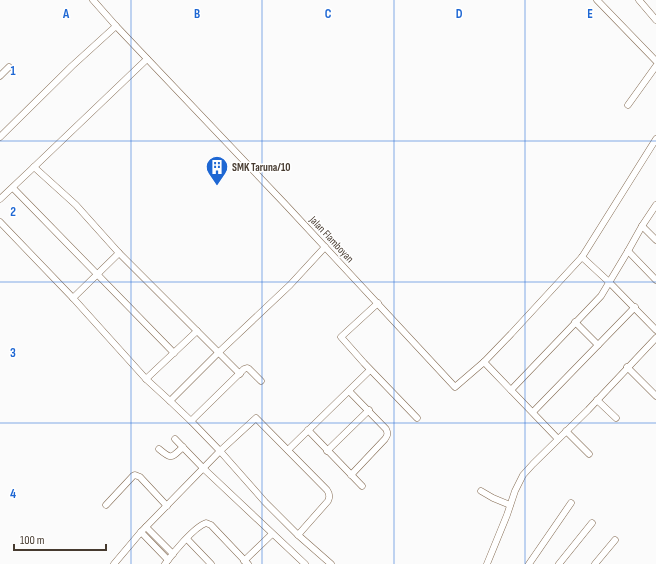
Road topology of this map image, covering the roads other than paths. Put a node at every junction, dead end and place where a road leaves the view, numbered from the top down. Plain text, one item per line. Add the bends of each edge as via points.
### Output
1 (93, 0) edge
2 (597, 0) edge
3 (639, 0) edge
4 (656, 20) edge
5 (116, 26) junction
6 (147, 59) junction
7 (656, 61) edge
8 (656, 66) edge
9 (9, 67) dead end
10 (0, 76) edge
11 (628, 106) dead end
12 (0, 137) edge
13 (656, 139) edge
14 (34, 167) junction
15 (13, 188) junction
16 (0, 200) edge
17 (656, 205) edge
18 (0, 222) edge
19 (642, 226) junction
20 (656, 240) edge
21 (325, 247) junction
22 (628, 251) junction
23 (119, 253) junction
24 (582, 257) junction
25 (97, 274) junction
26 (656, 280) edge
27 (609, 282) junction
28 (73, 298) junction
29 (378, 303) junction
30 (634, 307) junction
31 (575, 322) junction
32 (656, 330) edge
33 (197, 331) junction
34 (656, 338) edge
35 (598, 345) junction
36 (219, 352) junction
37 (174, 353) junction
38 (484, 362) junction
39 (627, 367) junction
40 (370, 370) junction
41 (240, 374) junction
42 (146, 379) junction
43 (261, 381) dead end
44 (511, 390) junction
45 (349, 391) junction
46 (656, 396) edge
47 (597, 400) junction
48 (170, 401) junction
49 (369, 410) junction
50 (533, 412) junction
51 (417, 418) dead end
52 (616, 418) dead end
53 (190, 421) junction
54 (308, 430) junction
55 (566, 431) junction
56 (175, 439) dead end
57 (558, 439) junction
58 (183, 447) junction
59 (159, 449) dead end
60 (288, 450) junction
61 (327, 450) junction
62 (220, 451) junction
63 (589, 454) dead end
64 (203, 468) junction
65 (351, 475) junction
66 (362, 486) dead end
67 (481, 492) dead end
68 (571, 503) dead end
69 (106, 505) dead end
70 (510, 505) junction
71 (167, 506) junction
72 (592, 523) dead end
73 (146, 527) junction
74 (140, 532) junction
75 (272, 534) junction
76 (298, 534) junction
77 (187, 539) junction
78 (615, 540) dead end
79 (173, 554) junction
80 (166, 562) edge
81 (246, 563) edge
82 (114, 564) edge
83 (211, 564) edge
84 (305, 564) edge
85 (331, 564) edge
86 (487, 564) edge
87 (529, 564) edge
88 (559, 564) edge
89 (595, 564) edge

1 - 5 street, Jalan Flamboyan
2 - 7 street
3 - 4 street
5 - 6 street, Jalan Flamboyan
5 - 12 street
6 - 14 street
6 - 21 street, Jalan Flamboyan
8 - 11 street
9 - 10 street
13 - 24 street
14 - 15 street
14 - 23 street via 76,206
15 - 16 street
15 - 25 street
17 - 19 street
18 - 28 street
19 - 20 street
19 - 22 street
21 - 29 street, Jalan Flamboyan
21 - 36 street via 290,285
22 - 26 street
22 - 27 street
23 - 25 street
23 - 33 street
24 - 27 street
24 - 38 street
25 - 28 street
25 - 37 street
27 - 30 street
27 - 31 street via 601,296
28 - 42 street
29 - 38 street, Jalan Flamboyan via 455,387
29 - 40 street via 341,337
30 - 32 street
30 - 35 street
31 - 35 street
31 - 44 street
33 - 36 street
33 - 37 street
34 - 39 street
35 - 50 street
36 - 41 street
36 - 48 street
37 - 42 street
38 - 44 street
39 - 46 street
39 - 47 street
40 - 45 street
40 - 51 street
41 - 43 street via 247,368
41 - 53 street
42 - 48 street
44 - 50 street
45 - 49 street
45 - 54 street
47 - 52 street
47 - 55 street
48 - 53 street
49 - 61 street
49 - 65 street via 386,429 388,436
50 - 57 street
53 - 62 street
54 - 60 street
54 - 61 street
55 - 57 street
55 - 63 street
56 - 58 street
57 - 70 street via 555,446 523,475
58 - 59 street via 170,457
58 - 64 street
60 - 62 street via 256,418
60 - 76 street via 330,495 328,501
61 - 65 street
62 - 64 street
62 - 76 street via 265,502
64 - 71 street
64 - 75 street
65 - 66 street
67 - 70 street
68 - 87 street
69 - 71 street via 135,475 140,477
70 - 86 street
71 - 73 street
72 - 88 street
73 - 74 street
73 - 79 street
74 - 80 street
74 - 82 street
75 - 81 street
75 - 84 street
76 - 85 street
77 - 79 street
77 - 81 street via 206,523
77 - 83 street
78 - 89 street
79 - 80 street

